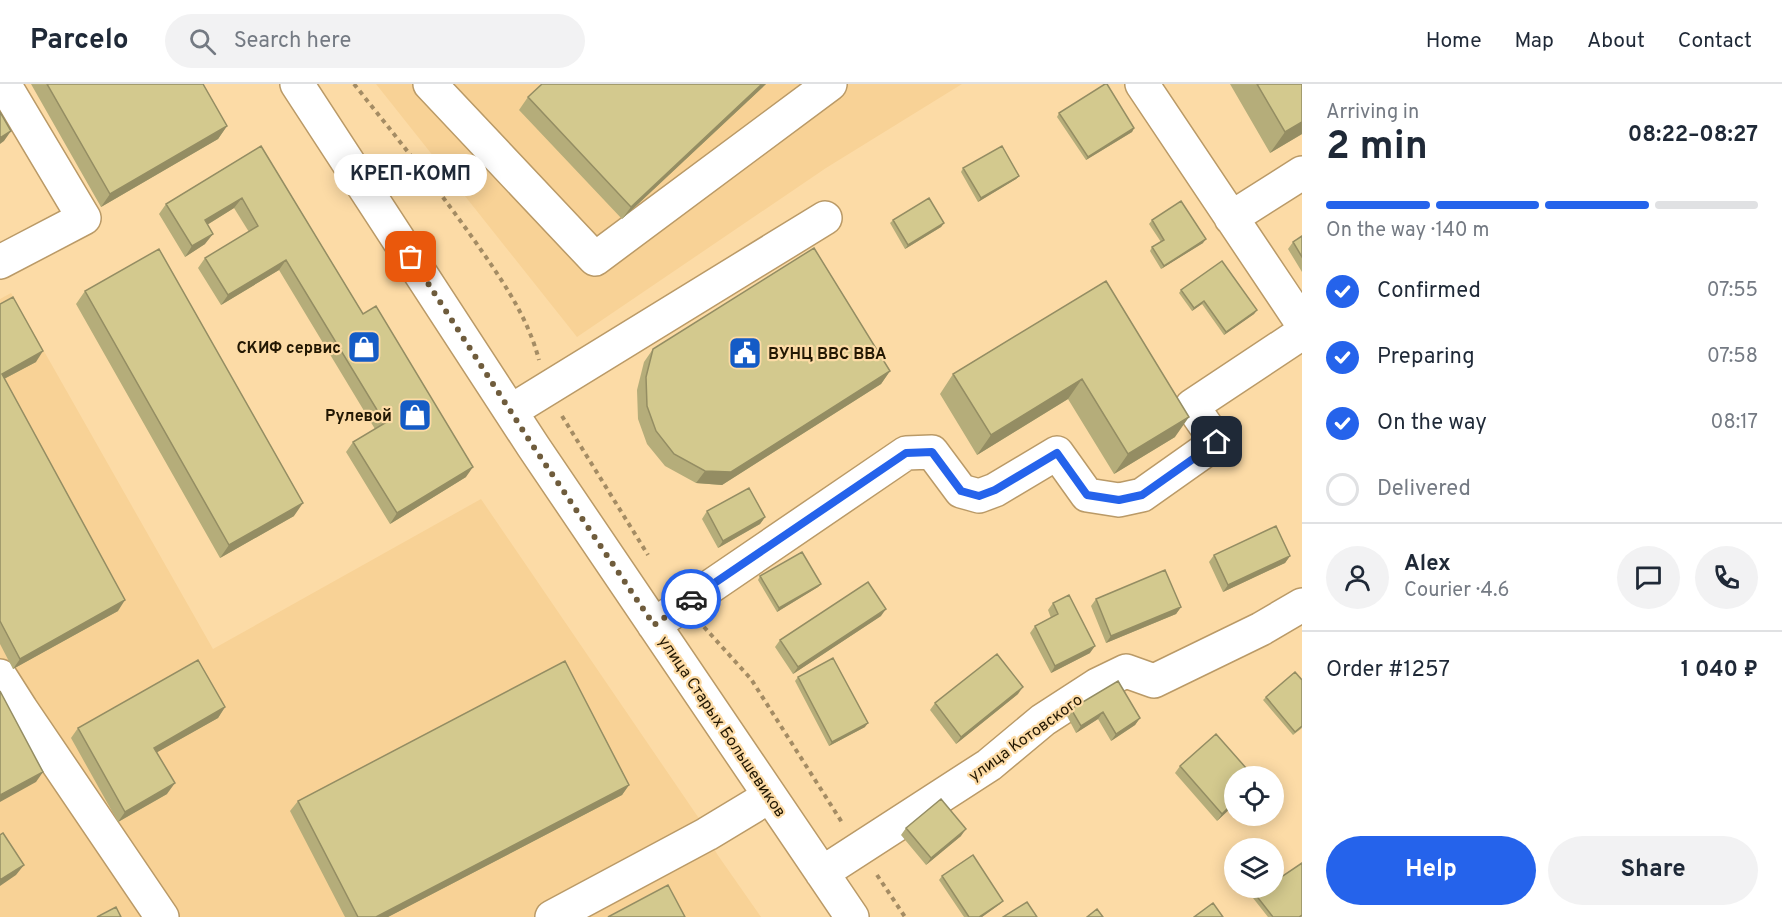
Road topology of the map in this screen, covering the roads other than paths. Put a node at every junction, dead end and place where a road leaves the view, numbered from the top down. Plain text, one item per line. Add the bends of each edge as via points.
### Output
1 (4, 84) edge
2 (297, 84) edge
3 (430, 84) edge
4 (830, 84) edge
5 (1142, 84) edge
6 (1302, 173) edge
7 (825, 218) dead end
8 (1231, 218) junction
9 (0, 262) edge
10 (1302, 323) edge
11 (1302, 333) edge
12 (512, 411) junction
13 (1302, 605) edge
14 (654, 625) junction
15 (0, 676) edge
16 (770, 796) junction
17 (822, 873) junction
18 (162, 917) edge
19 (552, 917) edge
20 (852, 917) edge

1 - 9 street via 84,218
2 - 12 street, улица Старых Большевиков
3 - 4 street via 595,259
5 - 8 street
6 - 8 street
7 - 12 street
8 - 10 street
11 - 14 street via 1192,406 1217,442 1142,495 1119,500 1087,495 1057,453 979,496 961,491 932,452 906,453
12 - 14 street, улица Старых Большевиков
13 - 17 street, улица Котовского via 1154,681 1126,671 1097,685 1043,720 989,765
14 - 16 street, улица Старых Большевиков
15 - 18 street
16 - 17 street, улица Старых Большевиков
16 - 19 street
17 - 20 street, улица Старых Большевиков

